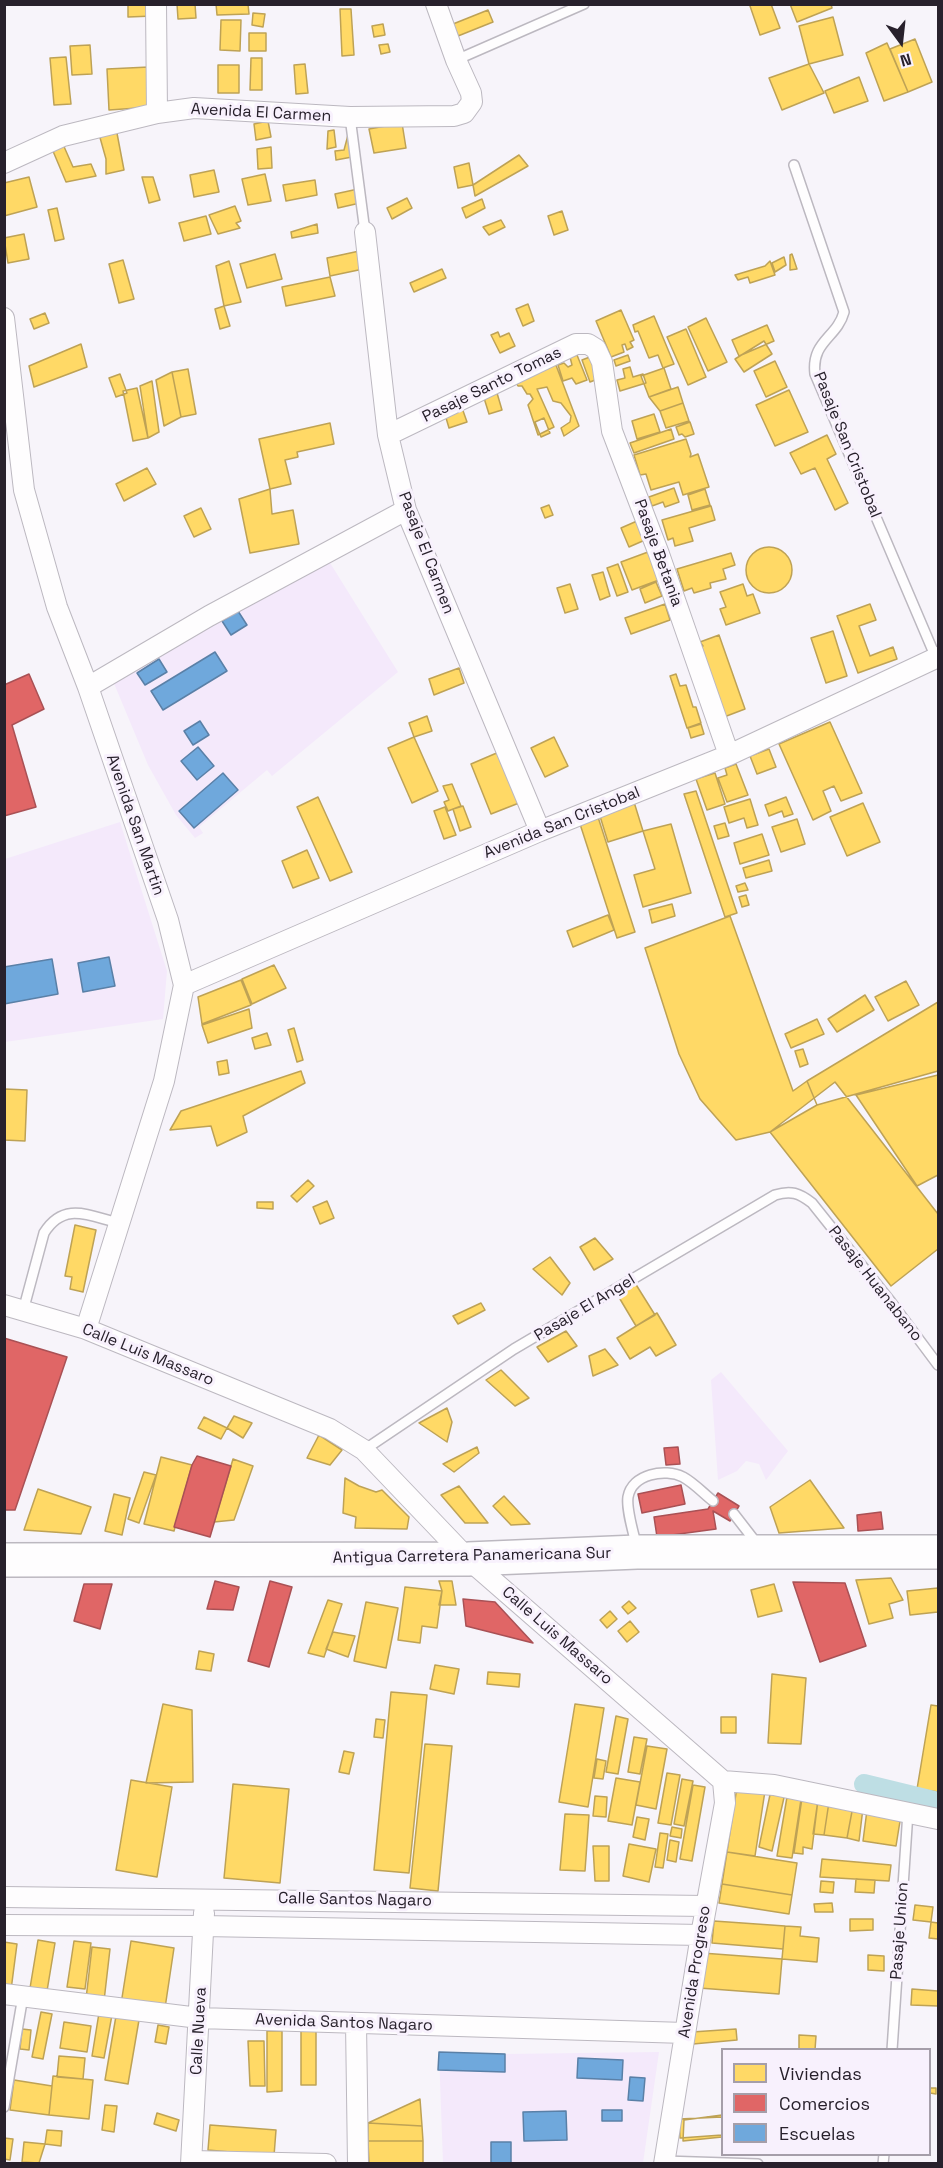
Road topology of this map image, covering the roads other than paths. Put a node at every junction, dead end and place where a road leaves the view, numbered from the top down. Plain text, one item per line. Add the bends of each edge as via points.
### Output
1 (156, 4) edge
2 (436, 4) edge
3 (584, 4) edge
4 (456, 60) junction
5 (157, 113) junction
6 (350, 117) junction
7 (4, 163) edge
8 (794, 165) dead end
9 (365, 232) joint
10 (4, 318) edge
11 (596, 349) joint
12 (388, 435) junction
13 (405, 510) junction
14 (937, 658) edge
15 (88, 687) junction
16 (729, 755) junction
17 (540, 831) junction
18 (183, 985) junction
19 (812, 1203) joint
20 (119, 1223) junction
21 (14, 1308) edge
22 (86, 1329) junction
23 (939, 1365) edge
24 (364, 1449) junction
25 (713, 1501) dead end
26 (734, 1514) dead end
27 (638, 1552) junction
28 (763, 1552) junction
29 (939, 1552) edge
30 (468, 1559) junction
31 (4, 1560) edge
32 (723, 1781) junction
33 (908, 1812) junction
34 (939, 1819) edge
35 (4, 1897) edge
36 (204, 1898) junction
37 (706, 1906) junction
38 (4, 1925) edge
39 (204, 1926) junction
40 (700, 1935) junction
41 (14, 1995) edge
42 (199, 2018) junction
43 (356, 2023) junction
44 (685, 2033) junction
45 (891, 2048) edge
46 (4, 2108) edge
47 (191, 2162) edge
48 (664, 2162) edge
49 (326, 2163) edge
50 (358, 2163) edge
51 (758, 2163) edge

1 - 5 street
2 - 4 street
3 - 4 lane
4 - 6 street, Avenida El Carmen via 471,93 472,102 464,113
5 - 6 street, Avenida El Carmen via 194,108
5 - 7 street, Avenida El Carmen via 63,136
6 - 9 lane, Pasaje El Carmen
8 - 14 lane, Pasaje San Cristobal via 844,312 816,353 815,374
9 - 12 street, Pasaje El Carmen
10 - 15 street, Avenida San Martin via 24,490 57,607
11 - 12 street, Pasaje Santo Tomas via 576,344
11 - 16 street, Pasaje Betania via 605,377 612,431
12 - 13 street, Pasaje El Carmen
13 - 15 street via 209,616
13 - 17 street, Pasaje El Carmen
14 - 16 street, Avenida San Cristobal
15 - 18 street, Avenida San Martin via 168,920
16 - 17 street, Avenida San Cristobal
17 - 18 street, Avenida San Cristobal
18 - 20 street, Avenida San Martin via 164,1081
19 - 23 lane, Pasaje Huanabano
19 - 24 lane, Pasaje El Angel via 801,1194 788,1191 775,1195 514,1349
20 - 21 lane via 74,1212 50,1222
20 - 22 street, Avenida San Martin
21 - 22 street, Calle Luis Massaro
22 - 24 street, Calle Luis Massaro via 330,1429
24 - 30 street, Calle Luis Massaro
25 - 27 lane via 681,1476 652,1474 638,1480 628,1499
26 - 28 lane
27 - 28 highway, Antigua Carretera Panamericana Sur
27 - 30 highway, Antigua Carretera Panamericana Sur
28 - 29 highway, Antigua Carretera Panamericana Sur
30 - 31 highway, Antigua Carretera Panamericana Sur
30 - 32 street, Calle Luis Massaro
32 - 33 street via 774,1785
32 - 37 street, Avenida Progreso via 725,1803
33 - 34 street
33 - 45 lane, Pasaje Union
35 - 36 street, Calle Santos Nagaro
36 - 37 street, Calle Santos Nagaro
36 - 39 street, Calle Nueva
37 - 40 street, Avenida Progreso
38 - 39 street, Calle Santos Nagaro
39 - 40 street, Calle Santos Nagaro
39 - 42 street, Calle Nueva
40 - 44 street, Avenida Progreso
41 - 42 street, Avenida Santos Nagaro
41 - 46 lane
42 - 43 street, Avenida Santos Nagaro
42 - 47 street, Calle Nueva
43 - 44 street, Avenida Santos Nagaro
43 - 50 street
44 - 48 street, Avenida Progreso
47 - 49 street
48 - 51 lane

